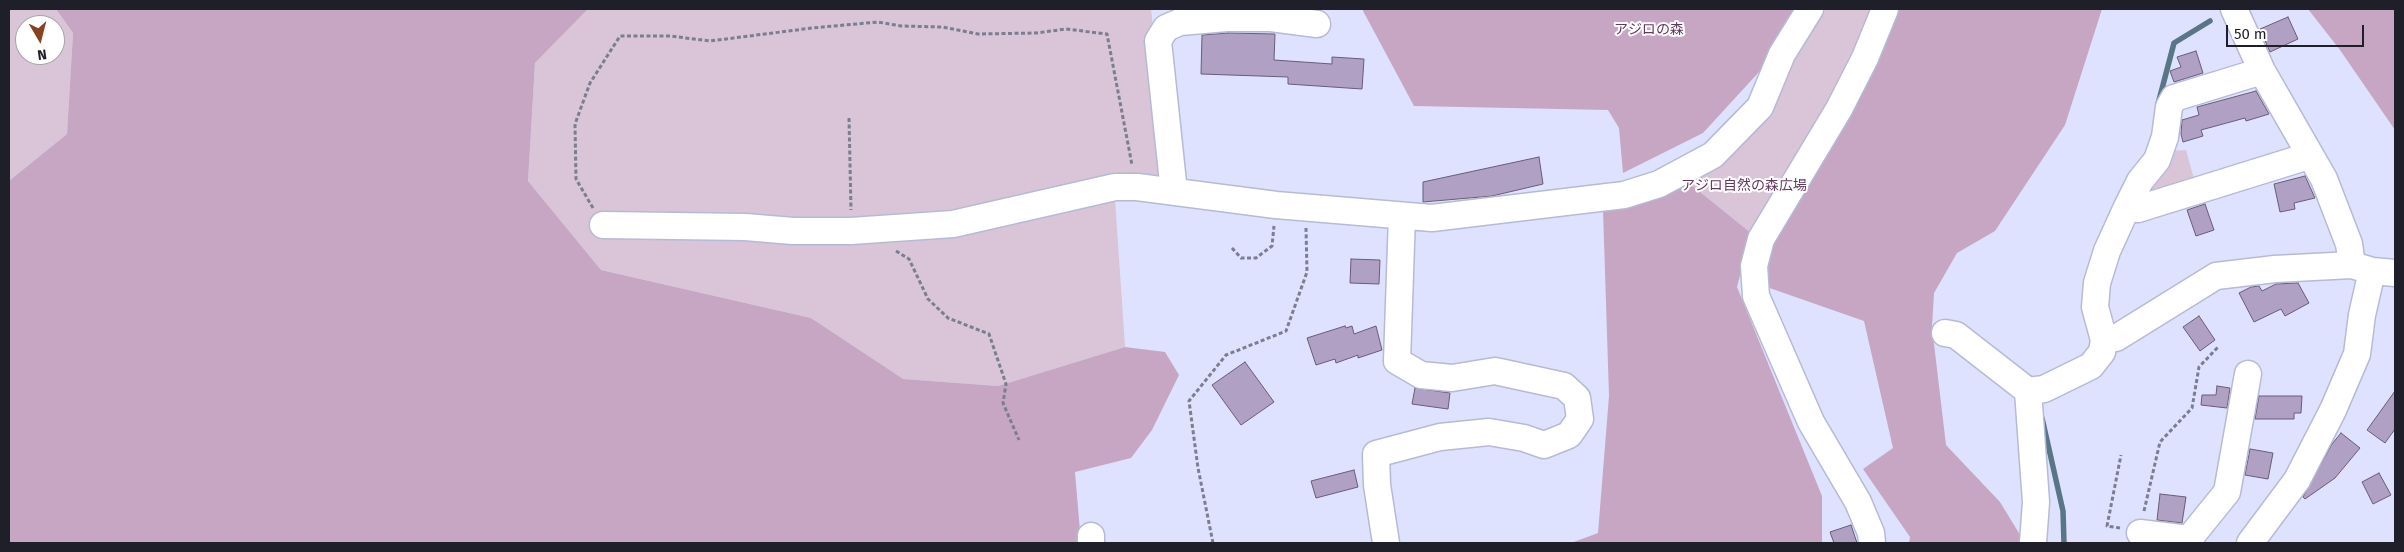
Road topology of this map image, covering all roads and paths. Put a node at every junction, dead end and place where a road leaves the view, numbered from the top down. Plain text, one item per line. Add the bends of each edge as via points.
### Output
1 (1810, 9) edge
2 (1885, 9) edge
3 (2234, 9) edge
4 (1317, 24) dead end
5 (2262, 71) junction
6 (849, 118) dead end
7 (2308, 152) junction
8 (1137, 188) junction
9 (1174, 192) junction
10 (1276, 205) junction
11 (2127, 207) junction
12 (1306, 208) junction
13 (1402, 216) junction
14 (603, 225) joint
15 (880, 229) junction
16 (851, 231) junction
17 (1232, 248) dead end
18 (2373, 270) edge
19 (1945, 333) dead end
20 (2104, 340) junction
21 (2219, 346) dead end
22 (2248, 374) dead end
23 (2028, 391) junction
24 (1020, 440) dead end
25 (2120, 455) dead end
26 (2140, 533) junction
27 (2190, 541) edge
28 (1213, 543) edge
29 (1386, 543) edge
30 (1872, 543) edge
31 (2033, 543) edge
32 (2250, 543) edge

1 - 13 street via 1782,54 1760,107 1714,155 1659,184 1624,196 1432,218
2 - 30 street via 1839,109 1761,239 1754,266 1756,296 1810,422 1858,502
3 - 5 street
4 - 9 street via 1270,18 1227,18 1180,22 1166,28 1158,41
5 - 7 street
5 - 11 street via 2174,98 2157,160 2140,181
6 - 16 path
7 - 11 street via 2302,158 2138,209
7 - 18 street via 2324,179 2349,244
8 - 9 street
8 - 14 path via 1107,34 1066,29 978,34 942,26 901,26 878,22 710,41 670,36 620,36 590,83 575,124 576,179
8 - 15 street via 1115,187 953,224
9 - 10 street
10 - 12 street
10 - 17 path via 1272,246 1256,258 1241,258
11 - 20 street via 2097,283 2095,307
12 - 13 street
12 - 28 path via 1307,272 1286,331 1226,355 1189,401
13 - 29 street via 1396,361 1421,375 1452,378 1495,371 1564,386 1577,398 1580,419 1569,435 1544,445 1489,432 1440,437 1376,454 1376,485
14 - 16 street
15 - 16 street
15 - 24 path via 886,244 909,259 928,298 948,318 989,334 1006,384 1003,403
18 - 20 street via 2275,269 2216,276 2116,338
18 - 32 street via 2357,354 2333,410 2297,480
19 - 23 street via 1956,335
20 - 23 street via 2102,352 2091,366 2044,389
21 - 26 path via 2199,367 2192,408 2160,442
22 - 27 street via 2227,492
23 - 31 street via 2036,502
25 - 26 path via 2107,526
26 - 27 street

